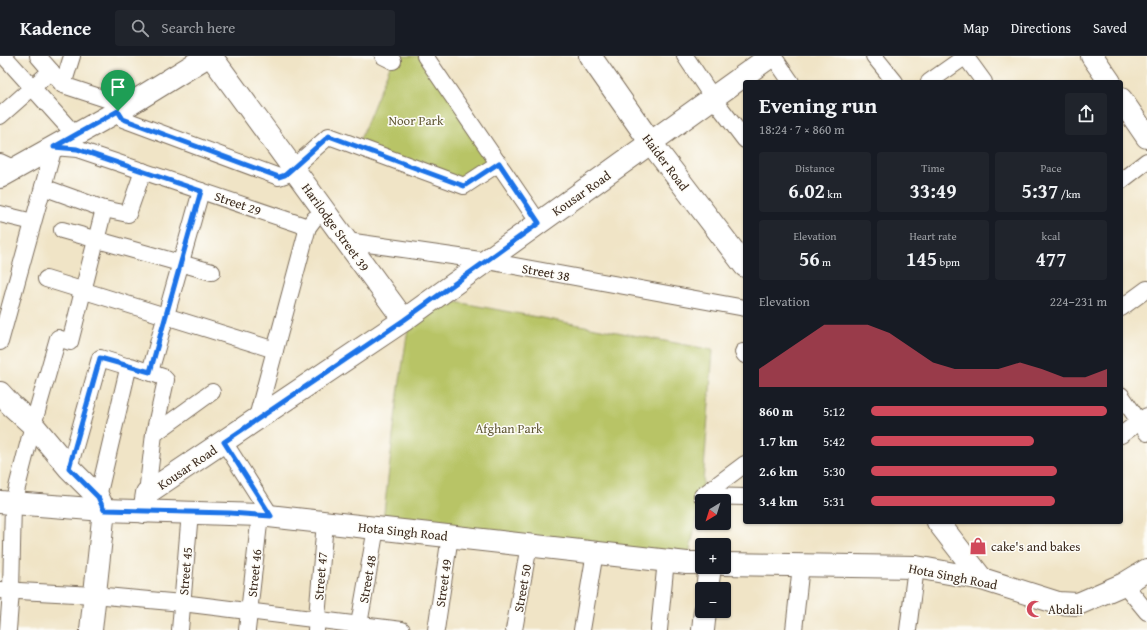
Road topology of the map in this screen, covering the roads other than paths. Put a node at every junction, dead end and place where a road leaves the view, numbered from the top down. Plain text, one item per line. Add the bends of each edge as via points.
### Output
1 (4, 56) edge
2 (38, 56) edge
3 (72, 56) edge
4 (210, 56) edge
5 (426, 56) edge
6 (685, 56) edge
7 (772, 56) edge
8 (874, 56) edge
9 (966, 56) edge
10 (1092, 56) edge
11 (596, 58) edge
12 (51, 71) junction
13 (790, 80) edge
14 (892, 80) edge
15 (932, 80) edge
16 (983, 80) edge
17 (1109, 80) edge
18 (63, 84) junction
19 (32, 88) junction
20 (714, 98) junction
21 (1123, 102) edge
22 (123, 108) junction
23 (0, 116) edge
24 (75, 135) junction
25 (743, 137) edge
26 (1147, 137) edge
27 (651, 143) junction
28 (54, 147) junction
29 (1147, 161) edge
30 (499, 163) junction
31 (292, 168) junction
32 (5, 169) edge
33 (143, 171) junction
34 (1123, 179) edge
35 (43, 187) junction
36 (201, 191) junction
37 (322, 207) junction
38 (104, 209) junction
39 (0, 214) edge
40 (33, 222) junction
41 (539, 223) junction
42 (308, 227) junction
43 (62, 230) dead end
44 (97, 239) junction
45 (347, 241) junction
46 (487, 261) junction
47 (743, 263) edge
48 (181, 264) junction
49 (212, 272) dead end
50 (46, 279) dead end
51 (1147, 289) edge
52 (83, 290) junction
53 (1123, 307) edge
54 (743, 308) edge
55 (166, 316) junction
56 (404, 320) junction
57 (0, 342) edge
58 (275, 350) junction
59 (129, 367) junction
60 (150, 372) junction
61 (212, 392) dead end
62 (0, 393) edge
63 (1123, 398) edge
64 (256, 420) junction
65 (1144, 424) edge
66 (33, 425) junction
67 (154, 434) junction
68 (1123, 434) edge
69 (224, 442) junction
70 (743, 465) edge
71 (69, 468) junction
72 (743, 497) edge
73 (6, 502) edge
74 (146, 503) junction
75 (101, 504) junction
76 (190, 512) junction
77 (266, 516) junction
78 (325, 522) junction
79 (940, 524) edge
80 (376, 528) junction
81 (450, 536) junction
82 (529, 545) junction
83 (595, 552) junction
84 (666, 560) junction
85 (695, 562) edge
86 (731, 564) edge
87 (801, 565) junction
88 (916, 567) junction
89 (1147, 570) edge
90 (982, 579) junction
91 (1124, 584) junction
92 (6, 591) edge
93 (94, 595) junction
94 (182, 602) junction
95 (249, 612) junction
96 (1147, 612) edge
97 (704, 618) edge
98 (317, 625) edge
99 (359, 627) edge
100 (8, 630) edge
101 (91, 630) edge
102 (180, 630) edge
103 (247, 630) edge
104 (402, 630) edge
105 (436, 630) edge
106 (514, 630) edge
107 (582, 630) edge
108 (659, 630) edge
109 (703, 630) edge
110 (794, 630) edge
111 (908, 630) edge

1 - 19 street
2 - 12 street
3 - 18 street
4 - 22 main road
4 - 31 main road, Harilodge Street 39
5 - 30 street
6 - 20 street
7 - 13 street
7 - 20 main road, Kousar Road
8 - 14 street
9 - 15 street
9 - 16 street
10 - 17 main road
11 - 27 main road, Haider Road
12 - 18 street
12 - 19 street
18 - 22 street
19 - 23 street
19 - 24 street
20 - 25 street
20 - 27 main road, Kousar Road
21 - 26 main road
22 - 24 main road
22 - 31 street via 123,119 279,177
24 - 28 main road
27 - 41 main road, Kousar Road
27 - 47 main road, Haider Road
28 - 32 main road
28 - 33 street, Street 29 via 77,149
28 - 35 street
29 - 34 street
30 - 31 street via 464,186 329,136
30 - 41 street
31 - 37 main road, Harilodge Street 39
33 - 36 street, Street 29
33 - 38 street via 128,214
35 - 38 street
35 - 40 street
36 - 42 street, Street 29
36 - 48 street
37 - 42 street
37 - 45 main road, Harilodge Street 39
38 - 44 street
39 - 40 street
40 - 57 street
41 - 46 main road, Kousar Road
42 - 58 street
43 - 44 street
44 - 48 street
44 - 52 street
45 - 46 street, Street 38
45 - 56 main road, Harilodge Street 39
46 - 54 street, Street 38
46 - 56 main road, Kousar Road
48 - 49 street
48 - 55 street
50 - 52 street
51 - 53 street
52 - 55 street
52 - 66 street via 70,342 58,338
55 - 58 street
55 - 60 street
56 - 64 main road, Kousar Road
58 - 64 street
59 - 60 street
59 - 71 street via 100,358
59 - 75 street
60 - 67 street via 166,380
61 - 67 street
62 - 66 main road
63 - 65 street
64 - 69 main road, Kousar Road
65 - 68 street
66 - 71 main road
66 - 73 street
67 - 74 street
69 - 74 main road, Kousar Road
69 - 77 street
70 - 72 street via 702,496
71 - 75 main road
73 - 75 main road, Hota Singh Road
73 - 92 street
74 - 75 main road, Hota Singh Road
74 - 76 main road, Hota Singh Road
75 - 93 main road
76 - 77 main road, Hota Singh Road
76 - 94 street, Street 45
77 - 78 main road, Hota Singh Road
77 - 95 street, Street 46
78 - 80 main road, Hota Singh Road
78 - 98 street, Street 47
79 - 90 main road
80 - 81 main road, Hota Singh Road
80 - 99 street, Street 48
81 - 82 main road, Hota Singh Road
81 - 105 street, Street 49
82 - 83 main road, Hota Singh Road
82 - 106 street, Street 50
83 - 84 main road, Hota Singh Road
83 - 107 street
84 - 85 main road, Hota Singh Road
84 - 108 street
86 - 87 main road, Hota Singh Road
87 - 88 main road, Hota Singh Road
87 - 110 street
88 - 90 main road, Hota Singh Road
88 - 111 street
89 - 91 main road, Hota Singh Road
90 - 91 main road, Hota Singh Road via 1058,604 1078,604
91 - 96 street
92 - 93 street
92 - 100 street
93 - 94 street
93 - 101 main road
94 - 95 street
94 - 102 street, Street 45
95 - 98 street
95 - 103 street, Street 46
97 - 109 main road
98 - 99 street
99 - 104 street

